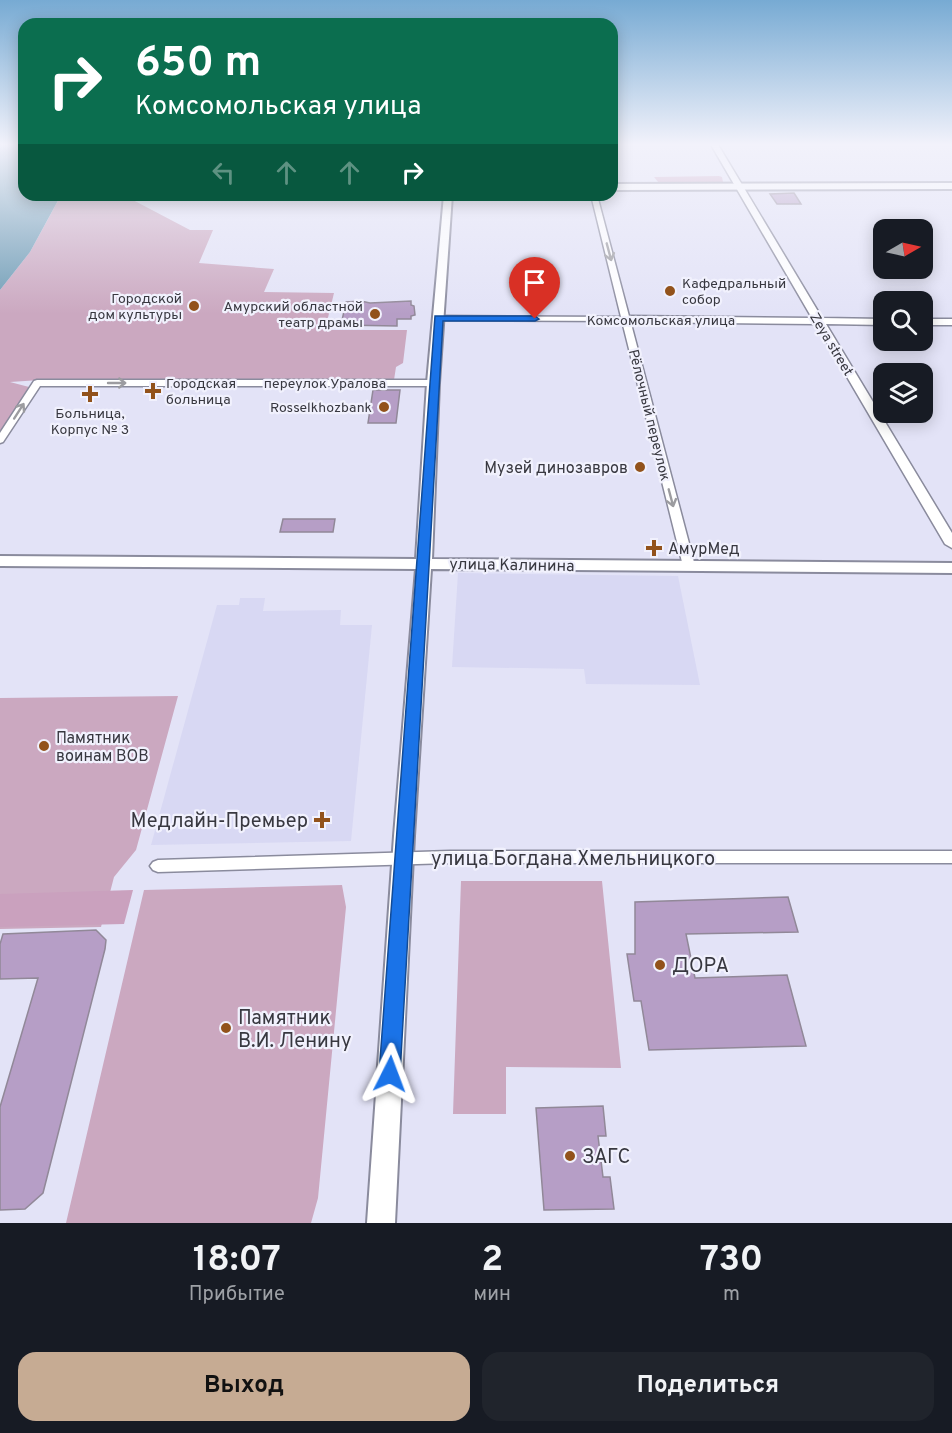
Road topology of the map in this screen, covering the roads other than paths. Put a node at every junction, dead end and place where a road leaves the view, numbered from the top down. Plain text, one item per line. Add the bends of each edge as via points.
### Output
1 (746, 200) edge
2 (448, 201) edge
3 (596, 201) edge
4 (438, 318) junction
5 (627, 319) junction
6 (819, 321) junction
7 (873, 322) edge
8 (933, 322) edge
9 (952, 322) edge
10 (433, 383) junction
11 (0, 440) edge
12 (952, 544) edge
13 (0, 561) edge
14 (424, 563) junction
15 (689, 566) junction
16 (952, 568) edge
17 (952, 857) edge
18 (402, 859) junction
19 (158, 866) dead end
20 (381, 1223) edge

1 - 6 street, Zeya street
2 - 4 main road
3 -> 5 street, Рёлочный переулок
4 - 5 street, Комсомольская улица
4 - 10 main road
5 - 6 street, Комсомольская улица
5 -> 15 street, Рёлочный переулок
6 - 7 street, Комсомольская улица
6 - 12 street, Zeya street
8 - 9 street
11 -> 10 street, переулок Уралова via 37,383
10 - 14 main road
13 - 14 main road, улица Калинина
14 - 15 main road, улица Калинина
14 - 18 main road
15 - 16 main road, улица Калинина
17 - 18 street, улица Богдана Хмельницкого
18 - 19 street, улица Богдана Хмельницкого
18 - 20 main road

